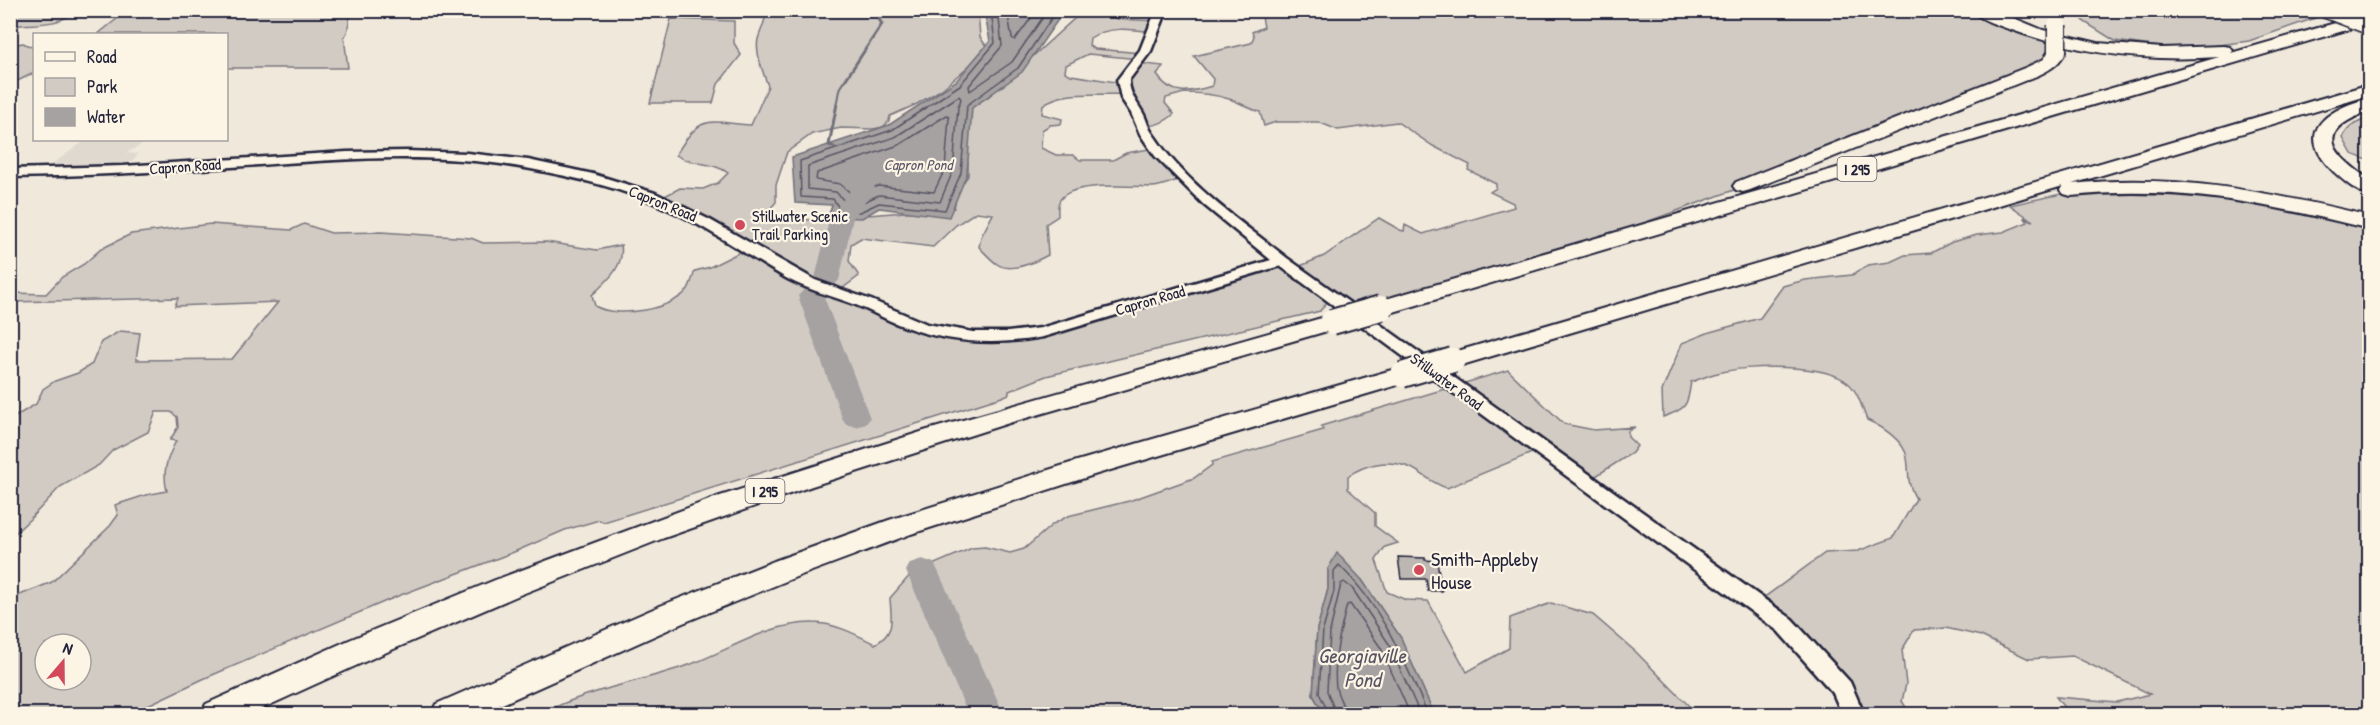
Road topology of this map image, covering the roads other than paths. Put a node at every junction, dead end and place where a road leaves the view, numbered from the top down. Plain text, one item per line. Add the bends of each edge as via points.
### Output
1 (1162, 10) edge
2 (1979, 10) edge
3 (2343, 10) edge
4 (2056, 18) edge
5 (2329, 20) edge
6 (2369, 20) edge
7 (2370, 89) edge
8 (2370, 104) edge
9 (10, 173) edge
10 (2370, 189) edge
11 (1944, 215) junction
12 (2370, 223) edge
13 (1282, 261) junction
14 (1536, 262) junction
15 (218, 714) edge
16 (448, 714) edge
17 (1853, 714) edge

1 - 13 street, Stillwater Road via 1145,51 1124,80 1125,96 1144,132 1177,173
2 - 5 highway via 2016,26 2067,40 2161,53 2226,51
3 - 6 main road
4 - 14 highway, bridge via 2057,51 2051,62 2033,71 1776,173
5 - 6 highway, I 295
5 - 14 highway, I 295
7 - 11 highway
8 - 10 highway via 2335,118 2323,136 2325,148 2336,163
9 - 13 street, Capron Road via 152,169 395,154 505,160 586,175 652,197 701,219 808,284 936,332 974,338 1043,332
11 - 12 highway via 2070,190 2156,184 2242,193
11 - 16 highway, bridge via 1046,480 890,531 701,603
13 - 17 street, Stillwater Road via 1785,625 1842,688
14 - 15 highway, I 295, bridge via 864,459 739,500 471,603

